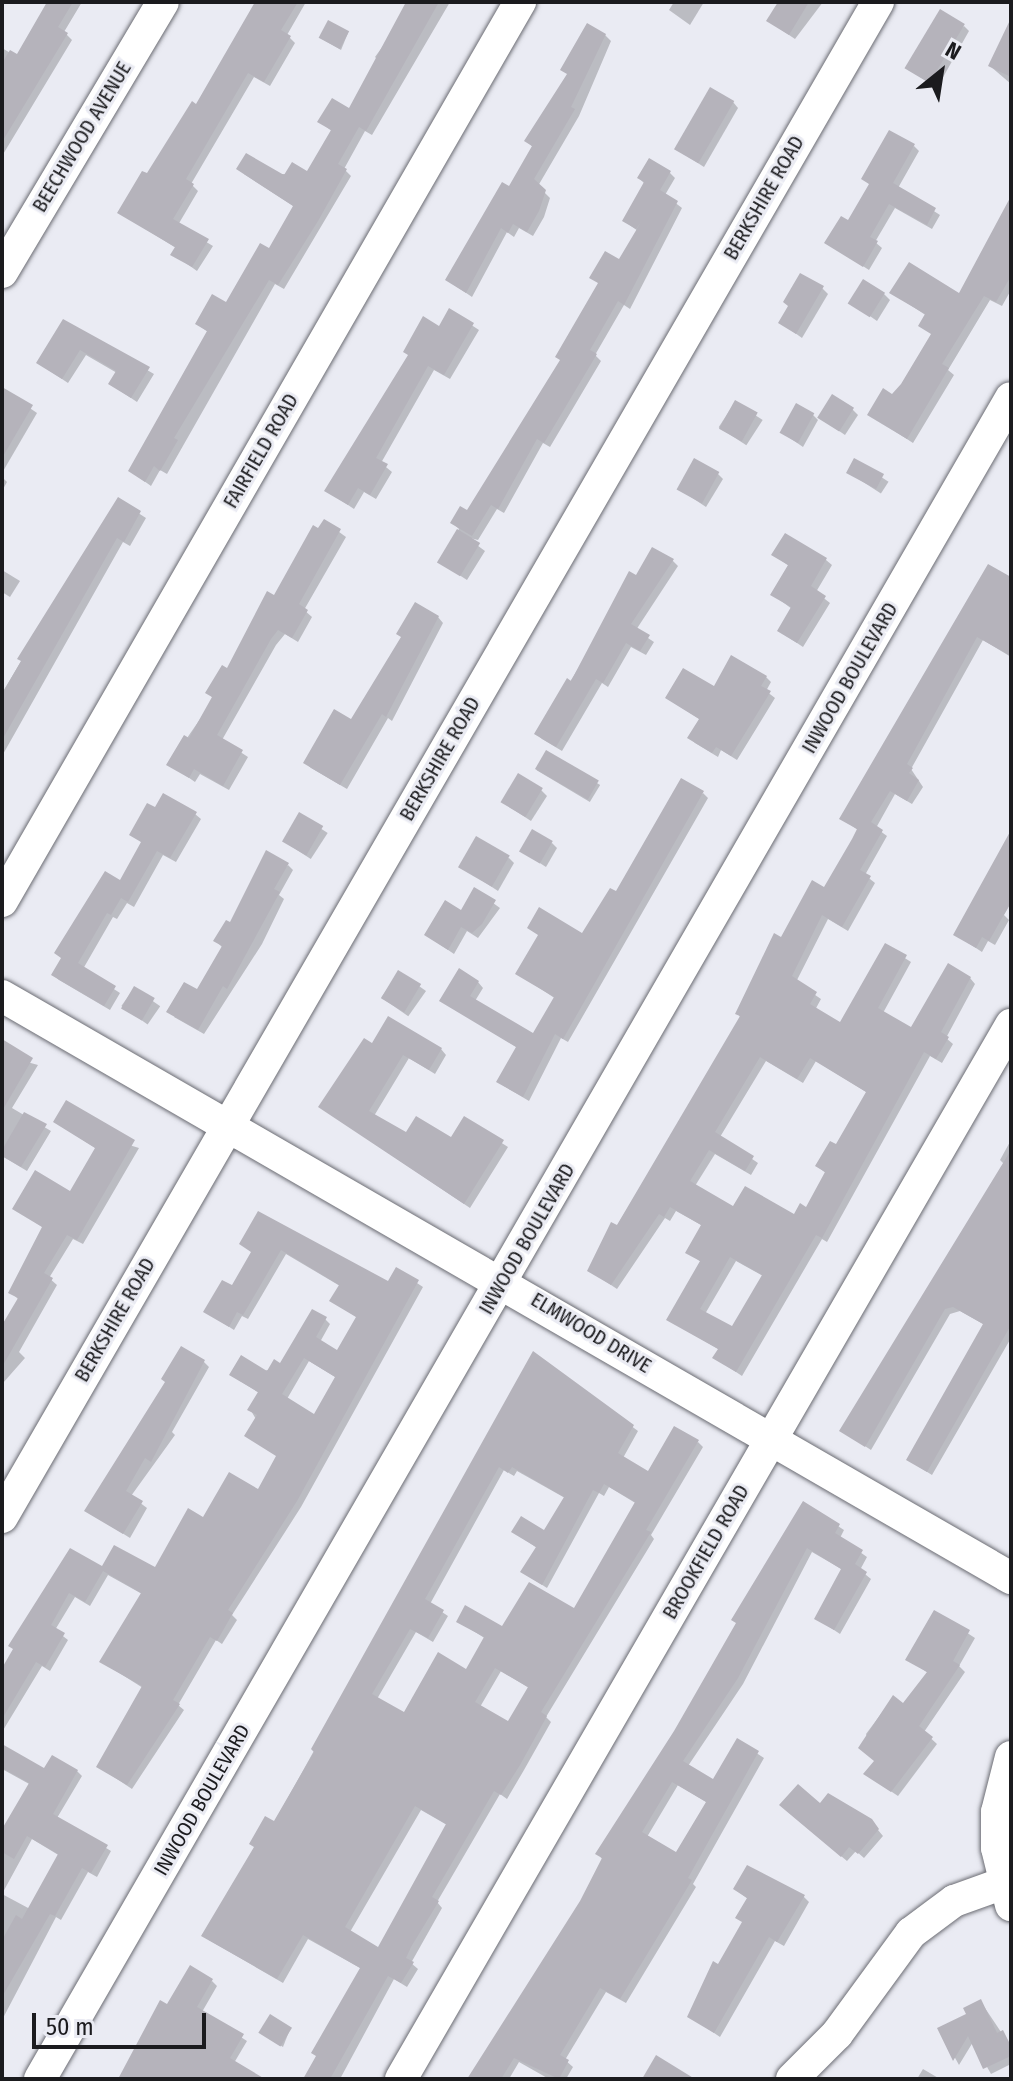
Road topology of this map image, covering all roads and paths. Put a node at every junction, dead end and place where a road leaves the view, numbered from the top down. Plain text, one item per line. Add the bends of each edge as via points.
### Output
1 (163, 2) edge
2 (520, 2) edge
3 (878, 2) edge
4 (2, 272) edge
5 (1011, 398) edge
6 (2, 901) edge
7 (2, 996) edge
8 (1011, 1025) edge
9 (228, 1125) junction
10 (503, 1281) junction
11 (772, 1438) junction
12 (2, 1517) edge
13 (1011, 1578) edge
14 (1011, 1757) edge
15 (1007, 1894) edge
16 (40, 2079) edge
17 (401, 2079) edge
18 (792, 2079) edge

1 - 4 street, BEECHWOOD AVENUE
2 - 6 street, FAIRFIELD ROAD
3 - 9 street, BERKSHIRE ROAD
5 - 10 street, INWOOD BOULEVARD
7 - 9 street, ELMWOOD DRIVE
8 - 11 street, BROOKFIELD ROAD
9 - 10 street, ELMWOOD DRIVE
9 - 12 street, BERKSHIRE ROAD
10 - 11 street, ELMWOOD DRIVE
10 - 16 street, INWOOD BOULEVARD
11 - 13 street, ELMWOOD DRIVE
11 - 17 street, BROOKFIELD ROAD
14 - 15 street via 997,1812
15 - 18 street via 954,1901 911,1933 837,2034

